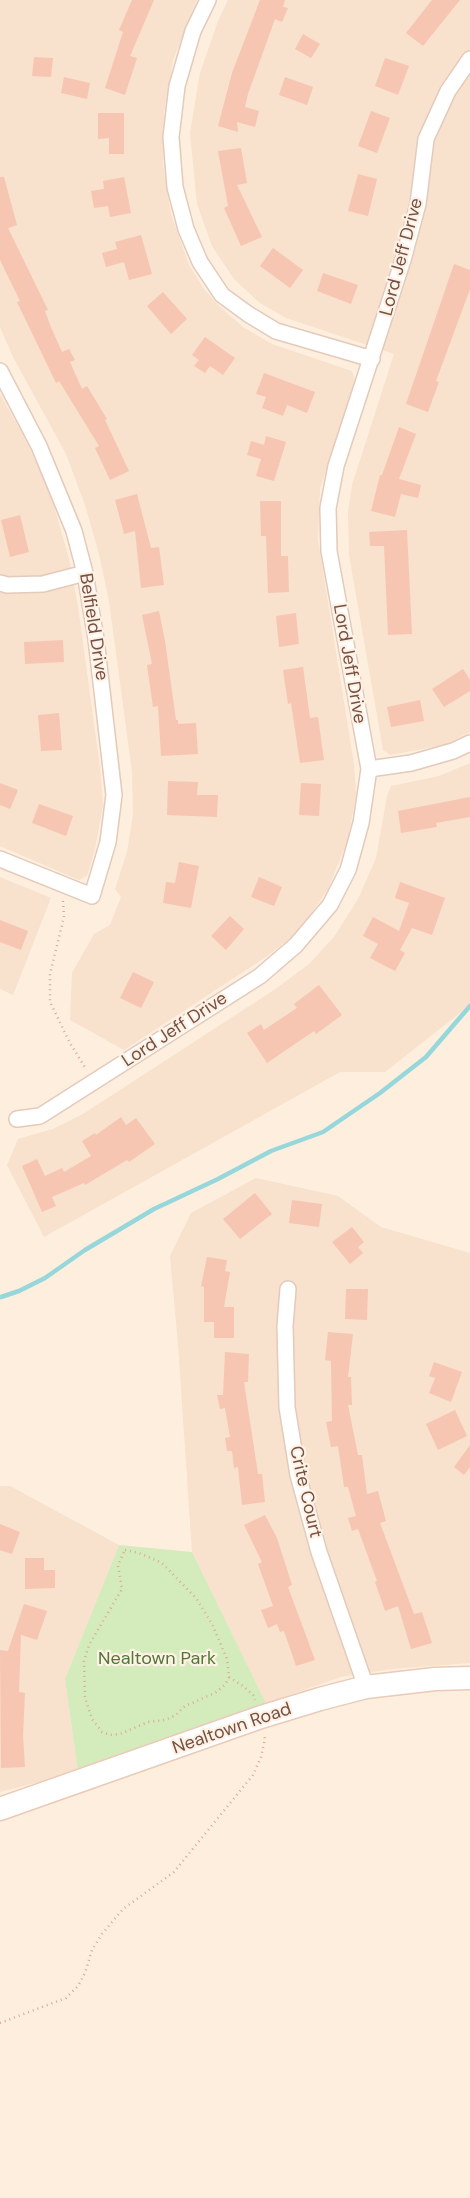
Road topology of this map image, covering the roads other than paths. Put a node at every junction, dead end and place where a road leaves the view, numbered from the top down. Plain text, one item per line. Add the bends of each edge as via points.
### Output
1 (208, 0) edge
2 (470, 59) edge
3 (372, 359) junction
4 (0, 371) edge
5 (85, 573) junction
6 (0, 584) edge
7 (470, 742) edge
8 (369, 769) junction
9 (0, 859) edge
10 (17, 1119) dead end
11 (288, 1289) dead end
12 (470, 1678) edge
13 (366, 1687) junction
14 (0, 1809) edge

1 - 3 street via 193,31 177,86 171,136 175,187 186,229 200,262 222,295 276,331
2 - 3 street, Lord Jeff Drive via 448,91 426,138 418,204 404,260
3 - 8 street, Lord Jeff Drive via 336,466 328,508 328,551
4 - 5 street, Belfield Drive via 39,446 74,531
5 - 6 street via 43,584
5 - 9 street, Belfield Drive via 108,729 114,795 108,842 92,896
7 - 8 street via 453,751 411,763
8 - 10 street, Lord Jeff Drive via 348,870 330,905 296,945 260,976 40,1116
11 - 13 street, Crite Court via 285,1326 287,1407 298,1475 320,1552
12 - 13 street, Nealtown Road
13 - 14 street, Nealtown Road via 260,1717

